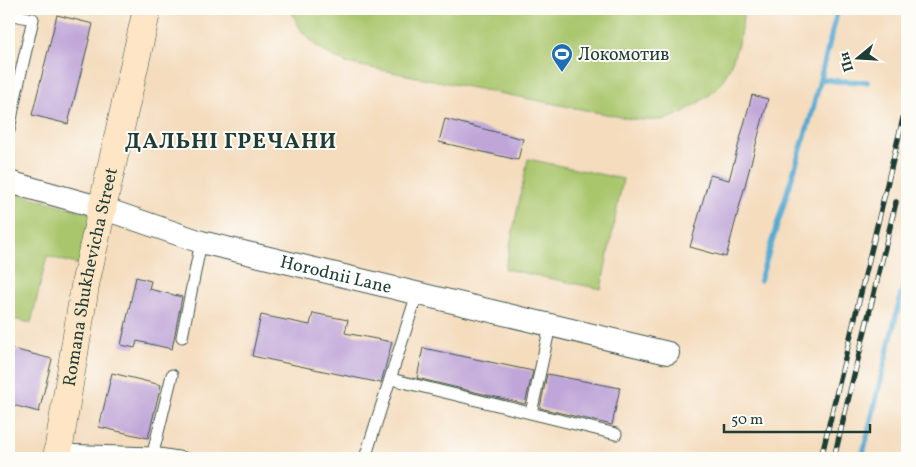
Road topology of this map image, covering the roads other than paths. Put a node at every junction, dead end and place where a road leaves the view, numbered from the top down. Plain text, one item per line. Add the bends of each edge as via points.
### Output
1 (147, 9) edge
2 (9, 14) edge
3 (12, 93) edge
4 (9, 130) edge
5 (9, 182) edge
6 (102, 208) junction
7 (201, 242) junction
8 (417, 294) junction
9 (550, 326) junction
10 (182, 337) dead end
11 (668, 353) dead end
12 (172, 375) dead end
13 (392, 379) junction
14 (531, 413) junction
15 (616, 434) dead end
16 (153, 453) junction
17 (58, 454) edge
18 (184, 458) edge
19 (365, 458) edge

1 - 6 street, Romana Shukhevicha Street
2 - 3 lane via 33,19
3 - 4 lane
5 - 6 street, Horodnii Lane
6 - 7 street, Horodnii Lane
6 - 17 street, Romana Shukhevicha Street via 86,280
7 - 8 street, Horodnii Lane
7 - 10 lane
8 - 9 street, Horodnii Lane
8 - 13 lane
9 - 11 street, Horodnii Lane
9 - 14 lane
12 - 16 lane
13 - 14 lane
13 - 19 lane
14 - 15 lane
16 - 17 lane
16 - 18 lane

